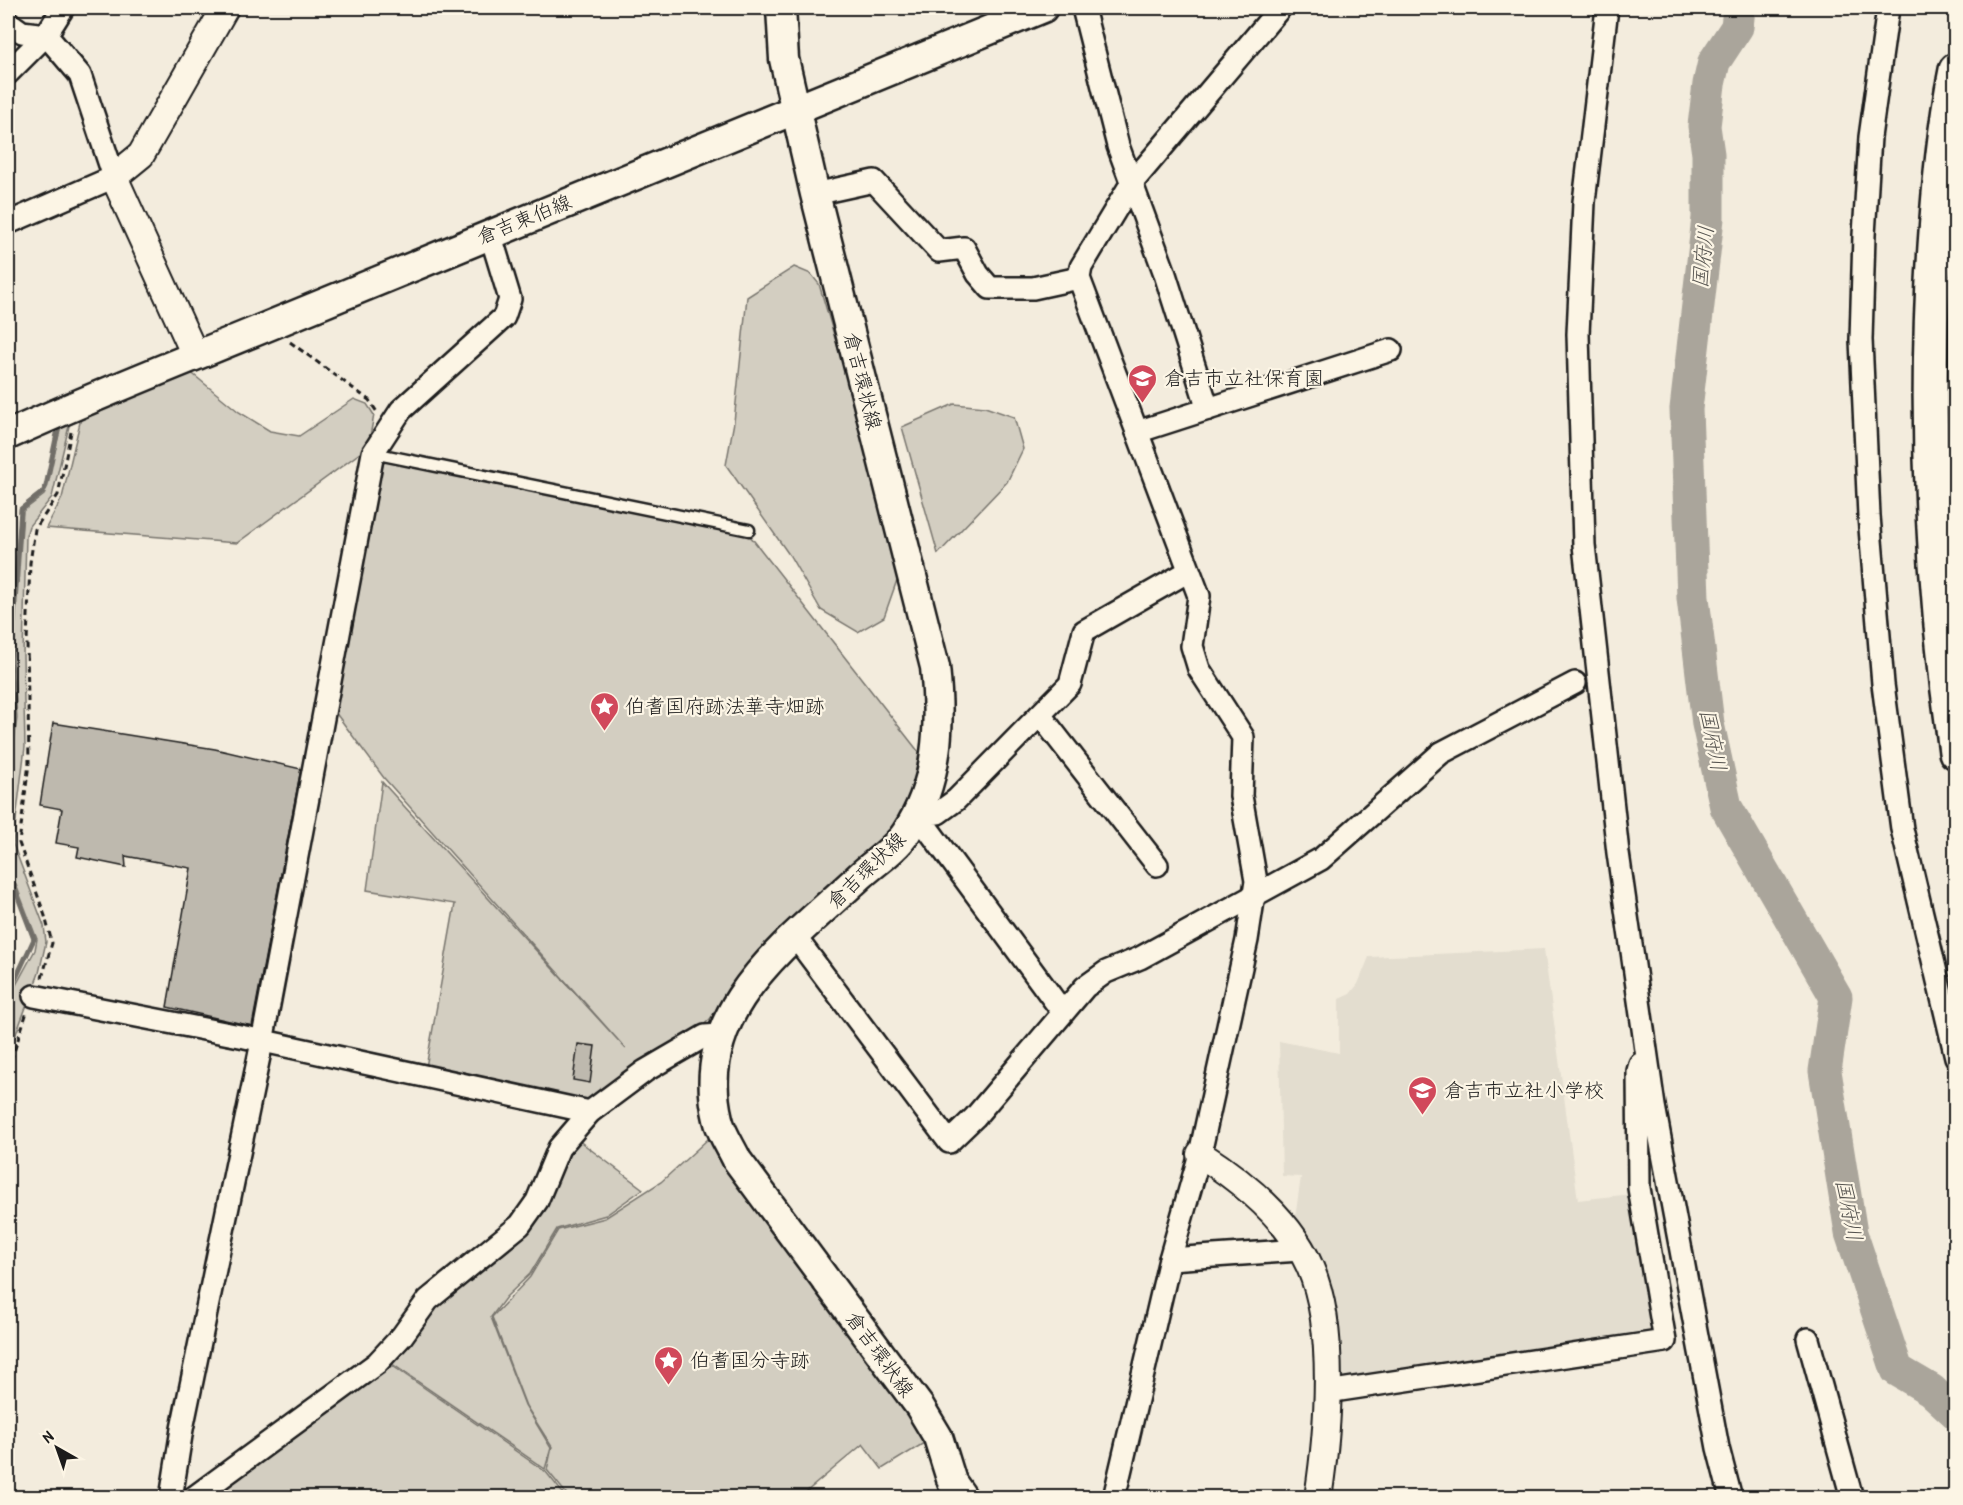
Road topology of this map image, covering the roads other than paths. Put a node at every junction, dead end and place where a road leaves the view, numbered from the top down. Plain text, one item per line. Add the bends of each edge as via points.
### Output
1 (63, 8) edge
2 (225, 8) edge
3 (781, 8) edge
4 (1043, 8) edge
5 (1083, 8) edge
6 (1280, 8) edge
7 (1608, 8) edge
8 (1888, 8) edge
9 (8, 22) edge
10 (46, 35) junction
11 (1956, 70) edge
12 (8, 73) edge
13 (796, 112) junction
14 (114, 177) junction
15 (1131, 184) junction
16 (1956, 190) edge
17 (815, 194) junction
18 (8, 223) edge
19 (490, 233) junction
20 (1079, 278) junction
21 (1391, 350) dead end
22 (195, 356) junction
23 (1208, 409) junction
24 (1137, 432) junction
25 (8, 435) edge
26 (374, 453) junction
27 (749, 530) dead end
28 (1189, 570) junction
29 (1956, 607) edge
30 (1575, 683) dead end
31 (1040, 716) junction
32 (1956, 752) edge
33 (917, 814) junction
34 (1157, 865) dead end
35 (1254, 894) junction
36 (802, 946) dead end
37 (34, 996) road end
38 (1062, 1011) junction
39 (721, 1035) junction
40 (262, 1042) junction
41 (1646, 1044) junction
42 (1956, 1057) edge
43 (590, 1113) junction
44 (1200, 1154) junction
45 (1300, 1250) junction
46 (1170, 1259) junction
47 (1808, 1339) dead end
48 (1327, 1392) junction
49 (171, 1497) edge
50 (193, 1497) edge
51 (963, 1497) edge
52 (1114, 1497) edge
53 (1318, 1497) edge
54 (1731, 1497) edge
55 (1852, 1497) edge

1 - 10 street
2 - 14 street via 141,154
3 - 13 main road, 倉吉環状線 via 784,58
4 - 13 main road, 倉吉東伯線
5 - 15 street
6 - 15 street
7 - 41 street via 1584,213 1578,334 1584,544 1618,853
8 - 42 street via 1870,137 1864,246 1861,340 1869,516 1883,684 1902,829
9 - 10 street via 22,32
10 - 12 street
10 - 14 street via 80,75
11 - 32 highway via 1939,198 1930,327 1929,454 1942,651
13 - 17 main road, 倉吉環状線
13 - 19 main road, 倉吉東伯線
14 - 18 street
14 - 22 street
15 - 20 street via 1081,267
15 - 23 street via 1164,271
16 - 29 highway via 1947,326 1945,454
17 - 20 street via 874,181 939,251 964,248 990,288 1033,288
17 - 33 main road, 倉吉環状線 via 935,667 940,714 931,780
19 - 22 main road, 倉吉東伯線
19 - 26 street via 510,299 504,317 401,410
20 - 24 street
21 - 23 street
22 - 25 main road, 倉吉東伯線
23 - 24 street
24 - 28 street
26 - 27 lane
26 - 40 street
28 - 31 street via 1084,631 1070,684
28 - 35 street via 1199,596 1192,646 1199,669 1243,737 1241,796 1256,882
30 - 35 street via 1441,753 1321,859
31 - 33 street via 956,800 938,813
31 - 34 street
33 - 38 street
33 - 39 main road, 倉吉環状線 via 905,835 756,974 731,1010
35 - 38 street via 1140,958 1106,972
35 - 44 street
36 - 38 street via 949,1142 975,1118
37 - 40 street
39 - 43 street via 705,1036 645,1071
39 - 51 main road, 倉吉環状線 via 712,1066 713,1090 718,1121 737,1160 920,1407 938,1437 952,1482
40 - 43 street
40 - 49 street
41 - 48 street via 1638,1071 1639,1188 1665,1341
41 - 54 street via 1681,1256
43 - 50 street via 560,1148 537,1201 519,1225 428,1300 377,1363
44 - 45 street via 1256,1196
44 - 46 street
45 - 46 street
45 - 48 street via 1310,1267 1324,1318
46 - 52 street
47 - 55 street
48 - 53 street

